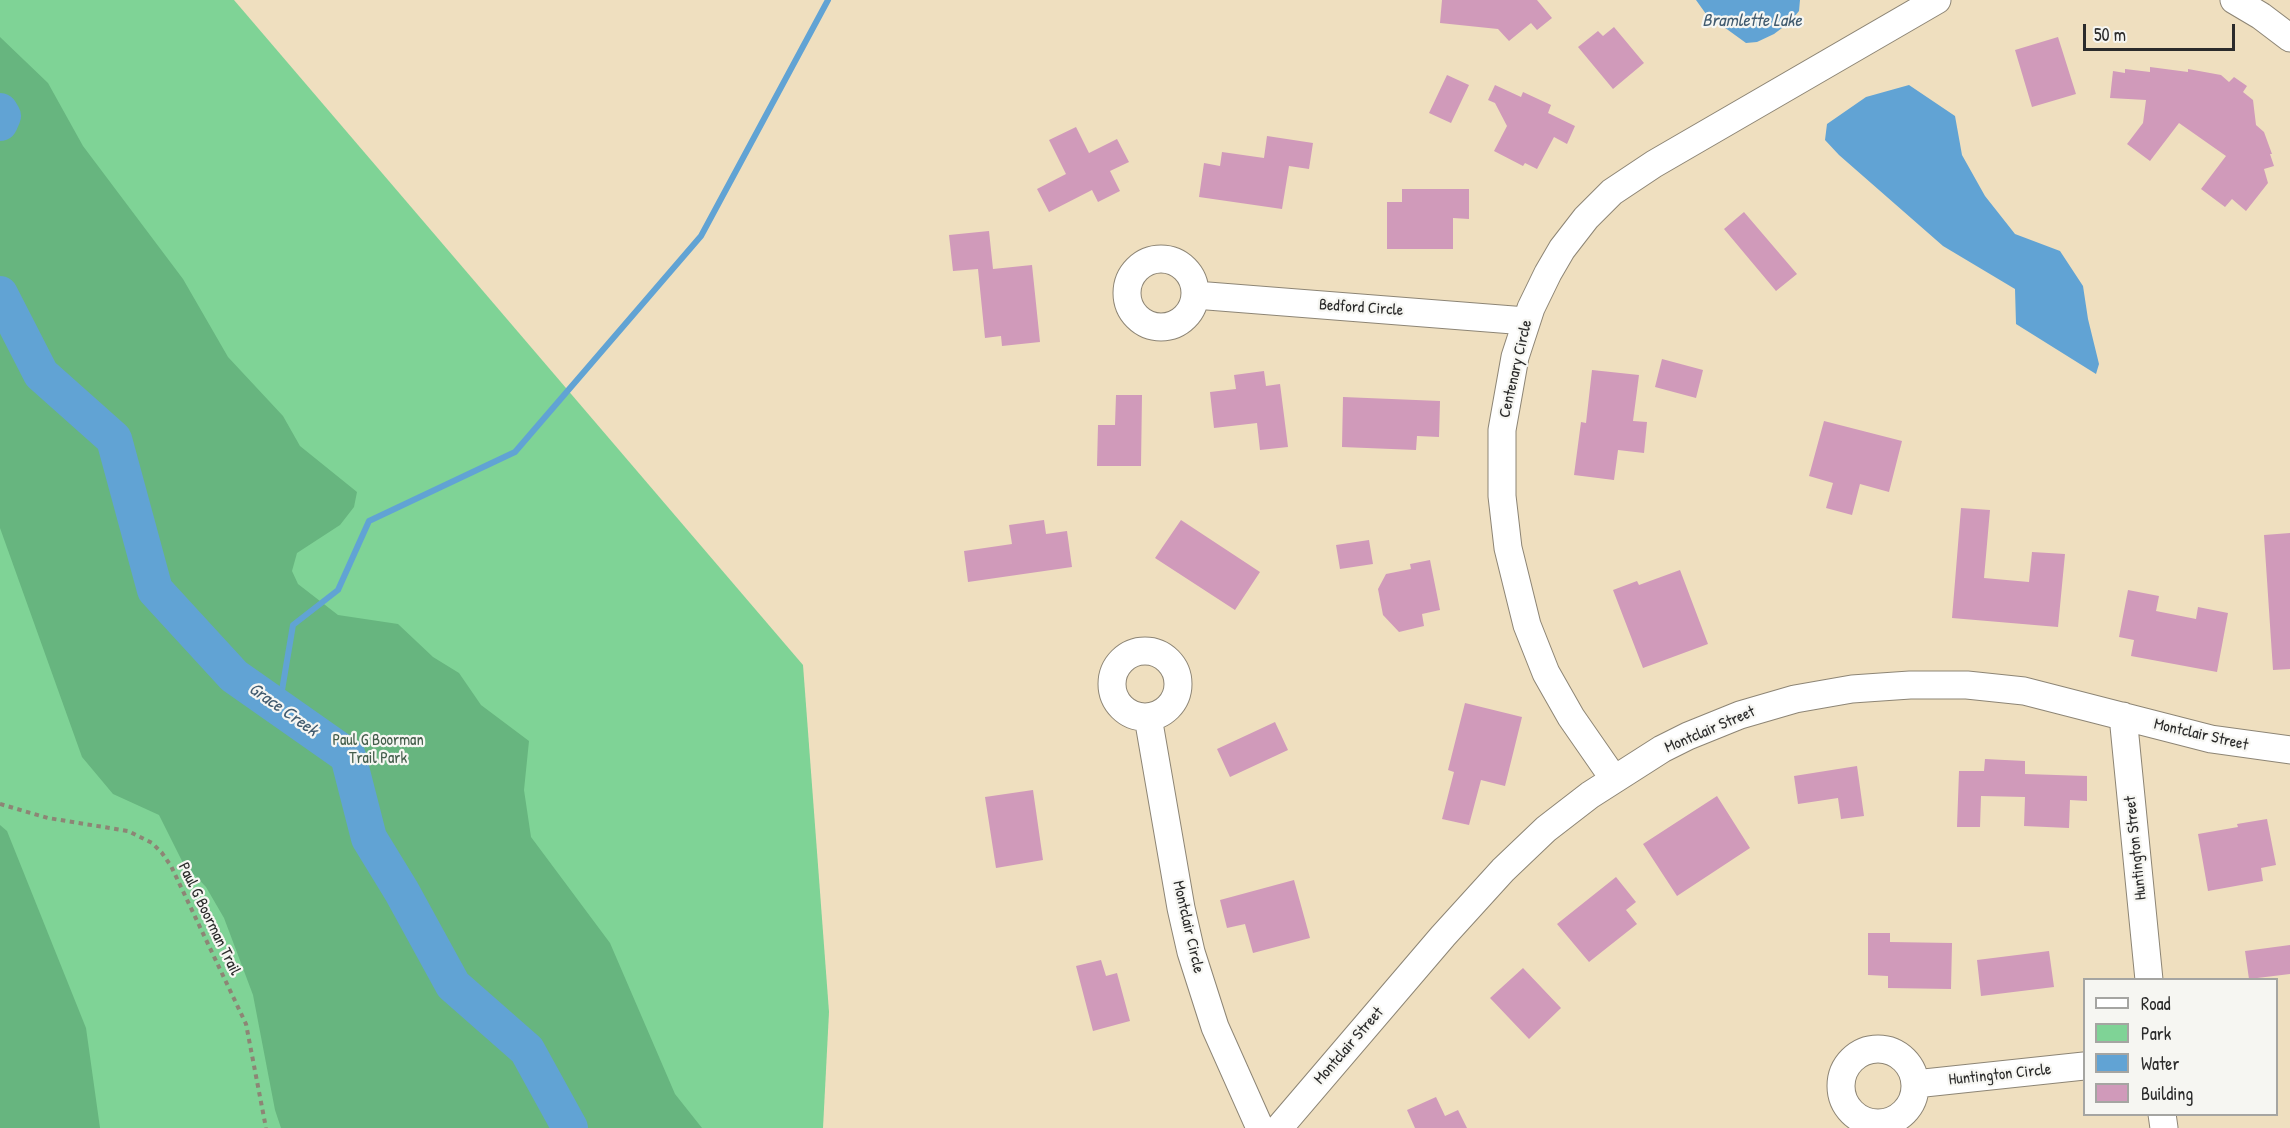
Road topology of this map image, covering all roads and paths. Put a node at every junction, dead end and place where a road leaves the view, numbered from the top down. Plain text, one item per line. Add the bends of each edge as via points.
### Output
1 (1937, 0) edge
2 (2234, 0) edge
3 (2290, 38) edge
4 (1195, 295) dead end
5 (1526, 321) junction
6 (2123, 716) junction
7 (1148, 717) dead end
8 (2290, 750) edge
9 (1614, 779) junction
10 (0, 804) edge
11 (2149, 978) edge
12 (2083, 1066) edge
13 (1915, 1084) dead end
14 (266, 1128) edge
15 (1260, 1128) edge
16 (1279, 1128) edge

1 - 5 street, Centenary Circle via 1612,192 1562,249
2 - 3 street
4 - 5 street, Bedford Circle
5 - 9 street, Centenary Circle via 1502,436 1502,496 1508,548 1527,625 1546,673
6 - 8 street, Montclair Street via 2211,739
6 - 9 street, Montclair Street via 2054,697 1996,687 1910,684 1852,689 1795,699 1723,721 1662,749
6 - 11 street, Huntington Street
7 - 15 street, Montclair Circle via 1191,952 1225,1051
9 - 16 street, Montclair Street via 1560,818 1503,870
10 - 14 path, Paul G Boorman Trail via 48,818 128,831 162,853 246,1024
12 - 13 street, Huntington Circle

